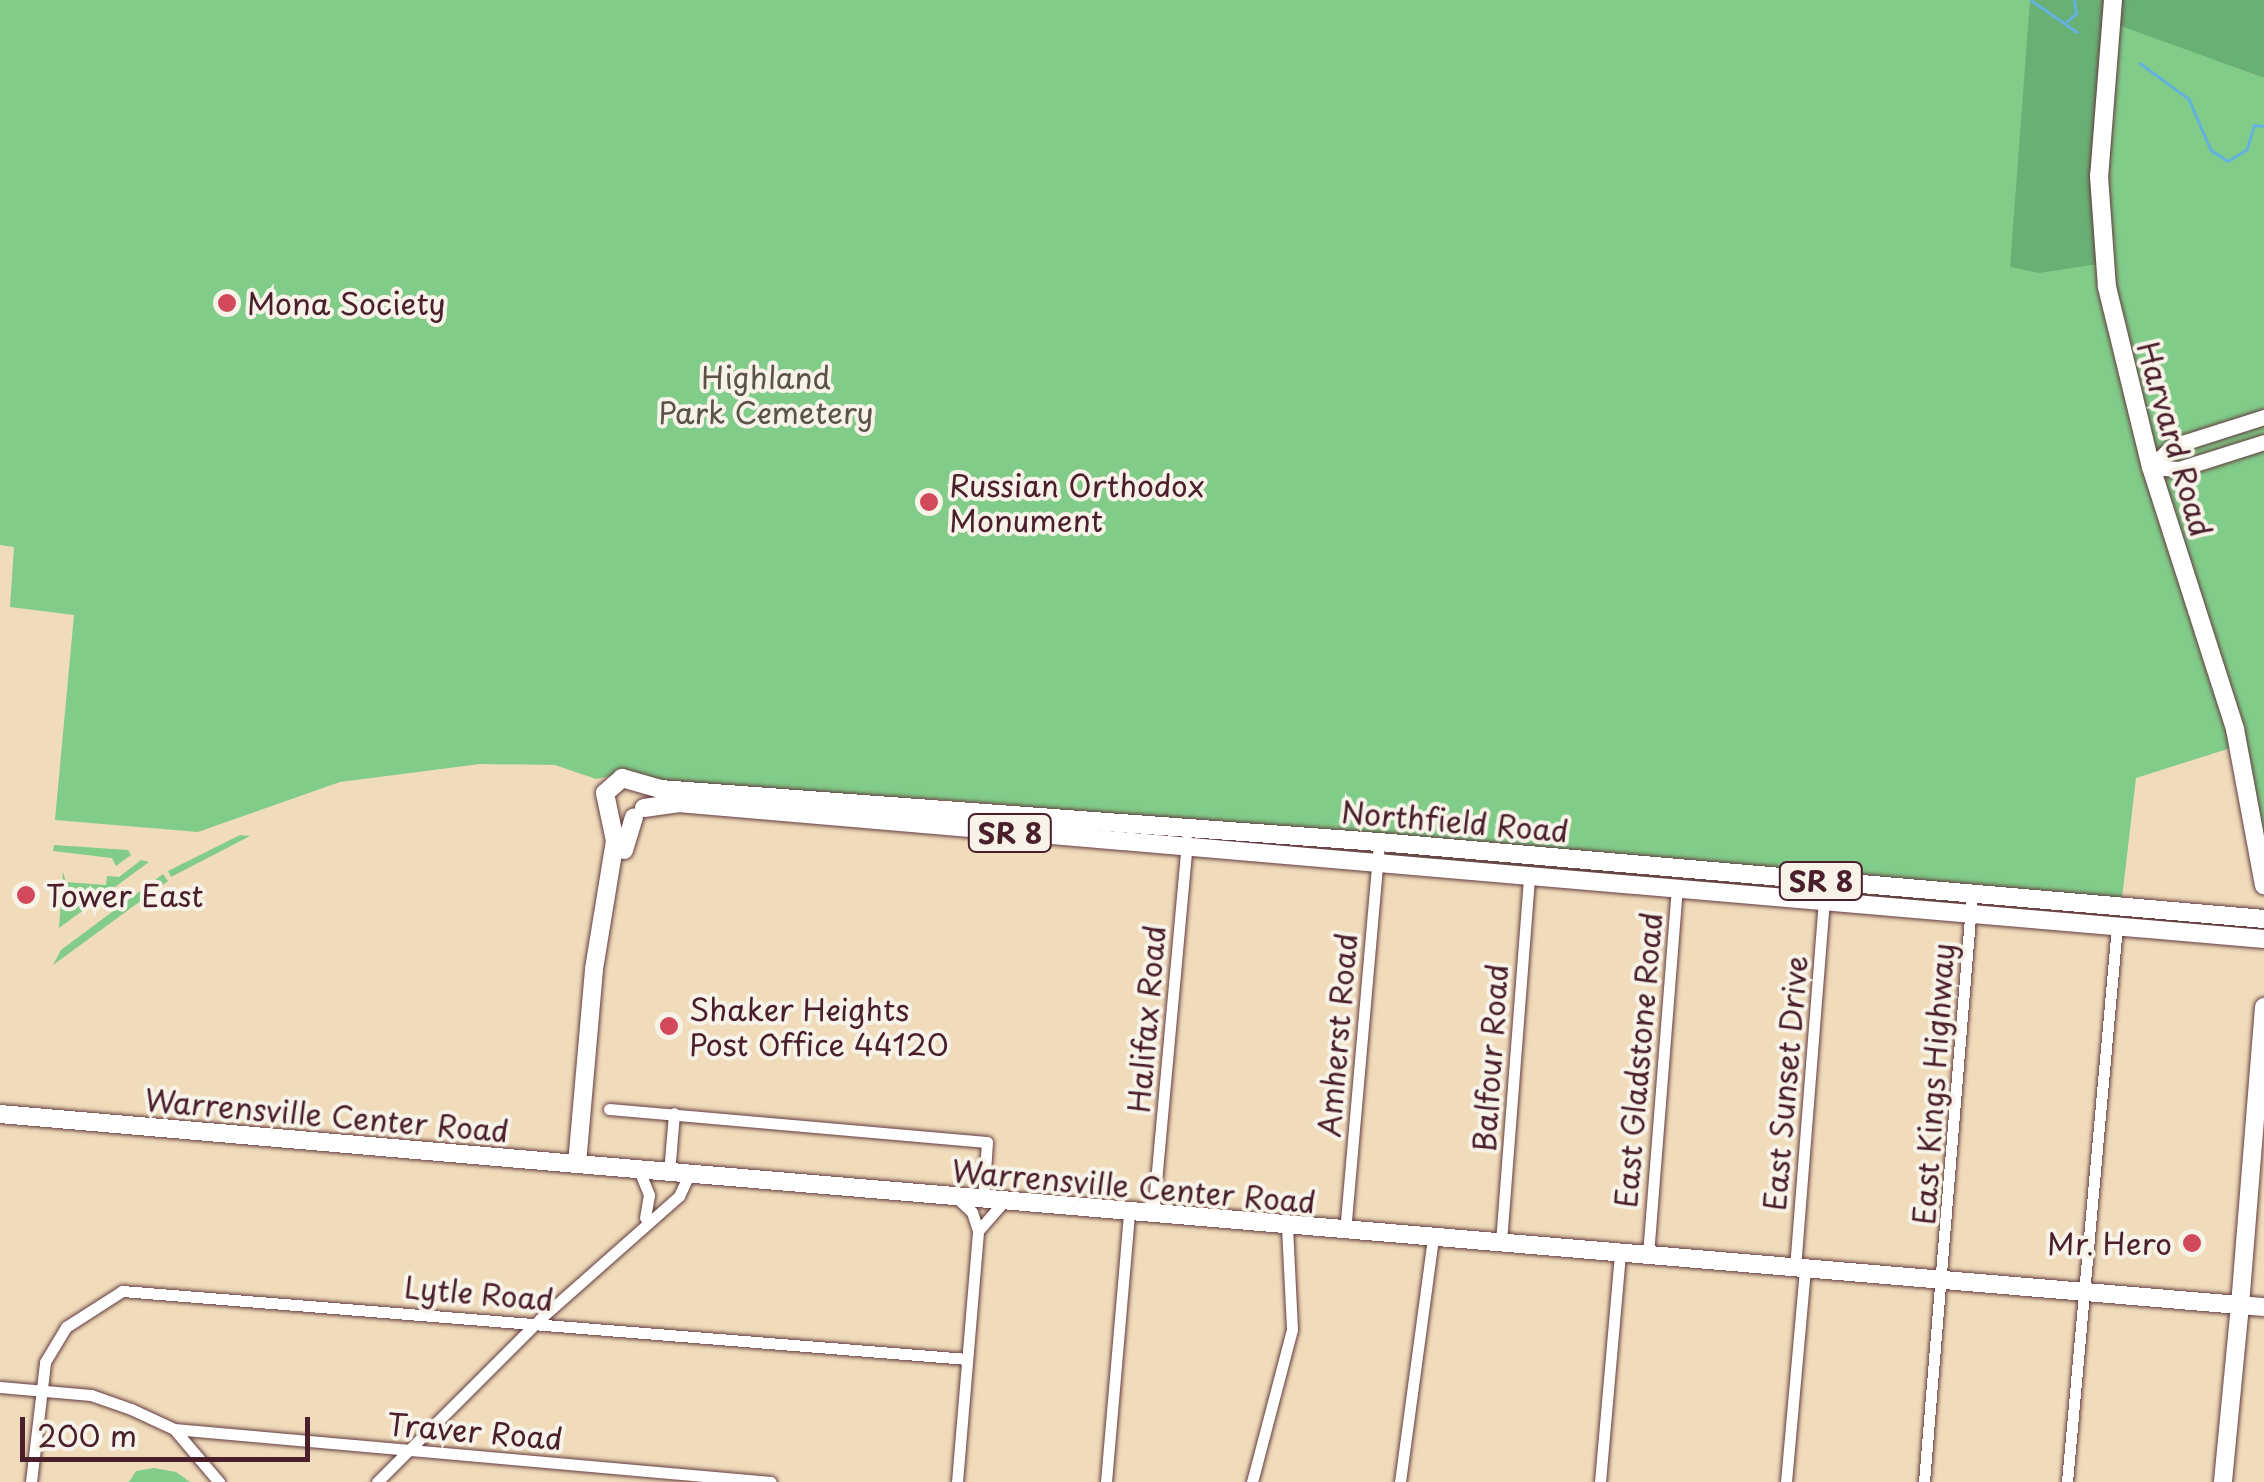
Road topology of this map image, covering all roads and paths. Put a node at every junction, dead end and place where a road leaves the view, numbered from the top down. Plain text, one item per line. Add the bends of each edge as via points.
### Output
1 (2113, 0) edge
2 (2264, 417) edge
3 (2264, 442) edge
4 (2151, 467) junction
5 (641, 785) junction
6 (639, 812) junction
7 (610, 814) junction
8 (1188, 826) junction
9 (1379, 842) junction
10 (1186, 848) junction
11 (1377, 864) junction
12 (1679, 869) junction
13 (1529, 878) junction
14 (2264, 885) edge
15 (1677, 890) junction
16 (1972, 894) junction
17 (1824, 902) junction
18 (1971, 914) junction
19 (2264, 919) edge
20 (2117, 926) junction
21 (599, 936) junction
22 (2264, 939) edge
23 (2264, 1007) edge
24 (609, 1109) dead end
25 (2260, 1109) edge
26 (674, 1113) junction
27 (0, 1114) edge
28 (577, 1164) junction
29 (639, 1170) junction
30 (669, 1173) junction
31 (689, 1175) junction
32 (958, 1199) junction
33 (983, 1201) junction
34 (1003, 1202) junction
35 (1129, 1213) junction
36 (1153, 1215) junction
37 (645, 1220) junction
38 (1286, 1227) junction
39 (978, 1230) junction
40 (1345, 1232) junction
41 (1433, 1238) junction
42 (1500, 1242) junction
43 (1620, 1252) junction
44 (1648, 1255) junction
45 (1800, 1268) junction
46 (1943, 1278) junction
47 (2086, 1292) junction
48 (2240, 1305) junction
49 (2264, 1307) edge
50 (536, 1323) junction
51 (967, 1360) junction
52 (0, 1387) edge
53 (40, 1390) junction
54 (174, 1429) junction
55 (409, 1451) junction
56 (31, 1482) edge
57 (219, 1482) edge
58 (376, 1482) edge
59 (770, 1482) edge
60 (957, 1482) edge
61 (1106, 1482) edge
62 (1252, 1482) edge
63 (1400, 1482) edge
64 (1600, 1482) edge
65 (1786, 1482) edge
66 (1924, 1482) edge
67 (2067, 1482) edge
68 (2223, 1482) edge

1 - 4 main road, Harvard Road via 2099,176 2107,287
2 - 4 street via 2173,446
3 - 4 street via 2180,470
4 - 14 main road, Harvard Road via 2235,729
5 - 6 main road
5 - 7 main road, SR 8 via 622,778 608,786 604,803
5 - 8 main road, Northfield Road / SR 8
6 - 7 main road
6 - 10 main road, Northfield Road / SR 8 via 678,802
6 - 21 main road, SR 8
7 - 21 main road, SR 8 via 616,840
8 - 9 main road, Northfield Road / SR 8
8 - 10 street, Halifax Road
9 - 11 street, Amherst Road
9 - 12 main road, Northfield Road / SR 8
10 - 11 main road, Northfield Road / SR 8
10 - 36 street, Halifax Road
11 - 13 main road, Northfield Road / SR 8
11 - 40 street, Amherst Road
12 - 15 street, East Gladstone Road
12 - 16 main road, Northfield Road / SR 8
13 - 15 main road, Northfield Road / SR 8
13 - 42 street, Balfour Road
15 - 17 main road, Northfield Road / SR 8
15 - 44 street, East Gladstone Road
16 - 18 street, East Kings Highway
16 - 19 main road, Northfield Road / SR 8
17 - 18 main road, Northfield Road / SR 8
17 - 45 street, East Sunset Drive
18 - 20 main road, Northfield Road / SR 8
18 - 46 street, East Kings Highway
20 - 22 main road, Northfield Road / SR 8
20 - 47 street
21 - 28 main road, SR 8
23 - 25 main road
24 - 26 street, Warrensville Center Road
25 - 48 main road
26 - 30 street
26 - 33 street, Warrensville Center Road via 987,1142
27 - 28 main road, Warrensville Center Road
28 - 29 main road, Warrensville Center Road
29 - 30 main road, Warrensville Center Road
29 - 37 street via 649,1195
30 - 31 main road, Warrensville Center Road
31 - 32 main road, Warrensville Center Road
31 - 37 street via 679,1196
32 - 33 main road, Warrensville Center Road
32 - 39 street
33 - 34 main road, Warrensville Center Road
34 - 35 main road, Warrensville Center Road
34 - 39 street
35 - 36 main road, Warrensville Center Road
35 - 61 street
36 - 38 main road, Warrensville Center Road
37 - 50 street
38 - 40 main road, Warrensville Center Road
38 - 62 street via 1292,1329
39 - 51 street
40 - 41 main road, Warrensville Center Road
41 - 42 main road, Warrensville Center Road
41 - 63 street
42 - 43 main road, Warrensville Center Road
43 - 44 main road, Warrensville Center Road
43 - 64 street
44 - 45 main road, Warrensville Center Road
45 - 46 main road, Warrensville Center Road
45 - 65 street, East Sunset Drive
46 - 47 main road, Warrensville Center Road
46 - 66 street, East Kings Highway
47 - 48 main road, Warrensville Center Road
47 - 67 street
48 - 49 main road, Warrensville Center Road
48 - 68 main road
50 - 51 street, Lytle Road
50 - 53 street, Lytle Road via 122,1291 66,1326
50 - 55 street
51 - 60 street
52 - 53 street
53 - 54 street via 90,1395
53 - 56 street, Lytle Road
54 - 55 street, Traver Road
54 - 57 street
55 - 58 street
55 - 59 street, Traver Road

